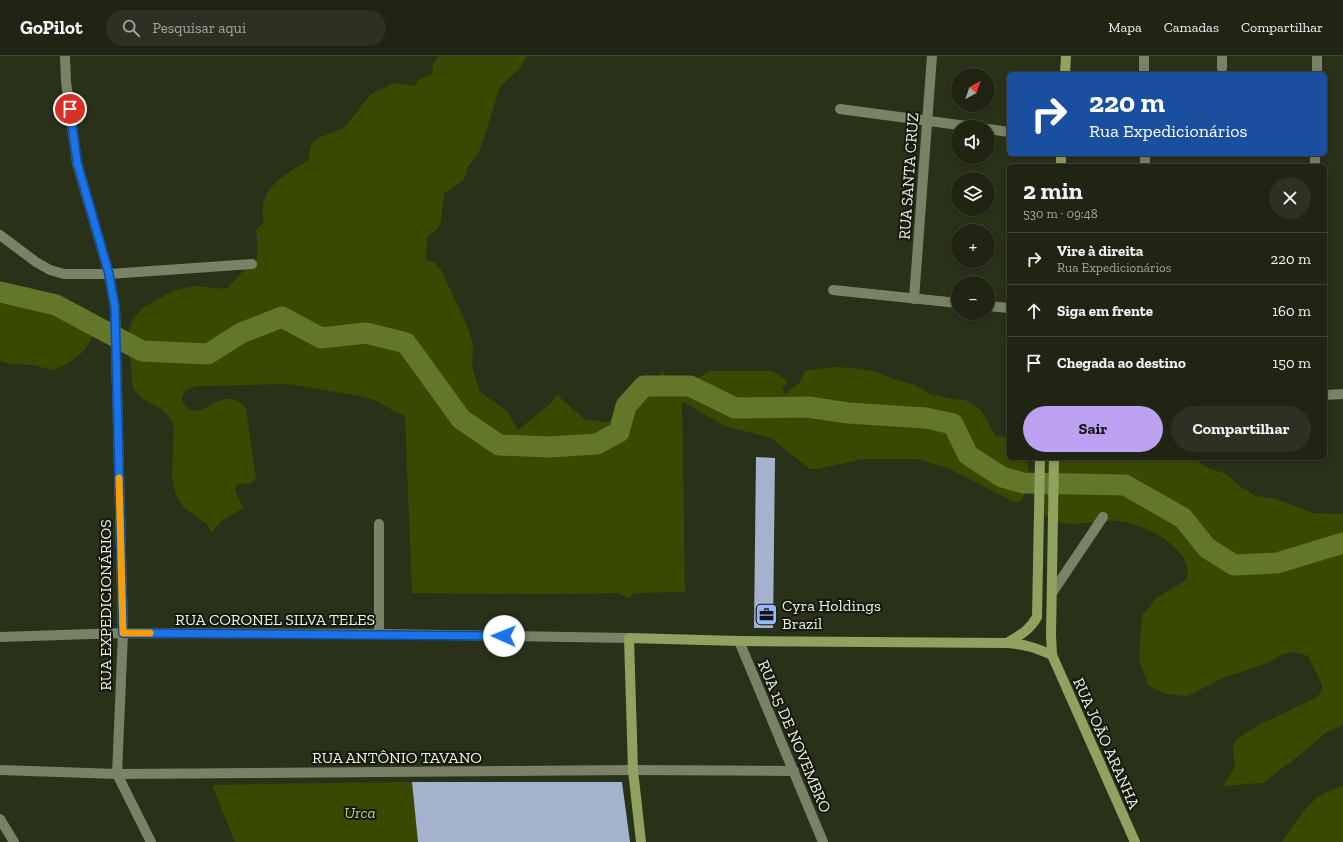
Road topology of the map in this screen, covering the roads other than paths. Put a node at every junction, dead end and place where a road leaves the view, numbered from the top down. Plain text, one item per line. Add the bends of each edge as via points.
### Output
1 (65, 56) edge
2 (932, 56) edge
3 (1066, 56) edge
4 (1144, 56) edge
5 (1222, 56) edge
6 (1317, 56) edge
7 (1222, 68) dead end
8 (1065, 72) edge
9 (1144, 72) edge
10 (1317, 72) edge
11 (840, 109) dead end
12 (928, 121) junction
13 (951, 124) edge
14 (995, 130) edge
15 (1007, 132) edge
16 (0, 236) edge
17 (252, 264) dead end
18 (109, 274) junction
19 (833, 290) dead end
20 (914, 299) junction
21 (951, 302) edge
22 (995, 307) edge
23 (1007, 308) edge
24 (1343, 394) edge
25 (1327, 395) edge
26 (1040, 460) edge
27 (1054, 460) edge
28 (1103, 517) dead end
29 (379, 524) dead end
30 (1052, 593) junction
31 (123, 633) junction
32 (379, 634) junction
33 (0, 638) edge
34 (629, 638) junction
35 (739, 641) junction
36 (1007, 642) junction
37 (1052, 655) junction
38 (0, 770) edge
39 (633, 770) junction
40 (794, 772) junction
41 (117, 774) junction
42 (0, 819) edge
43 (14, 842) edge
44 (151, 842) edge
45 (641, 842) edge
46 (823, 842) edge
47 (1135, 842) edge

1 - 18 street, RUA EXPEDICIONÁRIOS via 77,162
2 - 12 street, RUA SANTA CRUZ
3 - 8 main road
4 - 9 street
5 - 7 street
6 - 10 street
11 - 12 street
12 - 13 street
12 - 20 street, RUA SANTA CRUZ
14 - 15 street
16 - 18 street via 50,270 64,274
17 - 18 street
18 - 31 street, RUA EXPEDICIONÁRIOS via 115,308
19 - 20 street
20 - 21 street
22 - 23 street
24 - 25 street
26 - 36 main road via 1037,617 1025,632
27 - 30 main road
28 - 30 street
29 - 32 street
30 - 37 main road
31 - 32 street, RUA CORONEL SILVA TELES
31 - 33 street, RUA CORONEL SILVA TELES
31 - 41 street, RUA EXPEDICIONÁRIOS
32 - 34 street, RUA CORONEL SILVA TELES
34 - 35 main road, RUA CORONEL SILVA TELES
34 - 39 main road
35 - 36 main road, RUA CORONEL SILVA TELES
35 - 40 street, RUA 15 DE NOVEMBRO
36 - 37 main road, RUA CORONEL SILVA TELES via 1033,646
37 - 47 main road, RUA JOÃO ARANHA
38 - 41 street, RUA ANTÔNIO TAVANO
39 - 40 street, RUA ANTÔNIO TAVANO
39 - 41 street, RUA ANTÔNIO TAVANO
39 - 45 main road
40 - 46 street, RUA 15 DE NOVEMBRO
41 - 44 street, RUA EXPEDICIONÁRIOS
42 - 43 street

